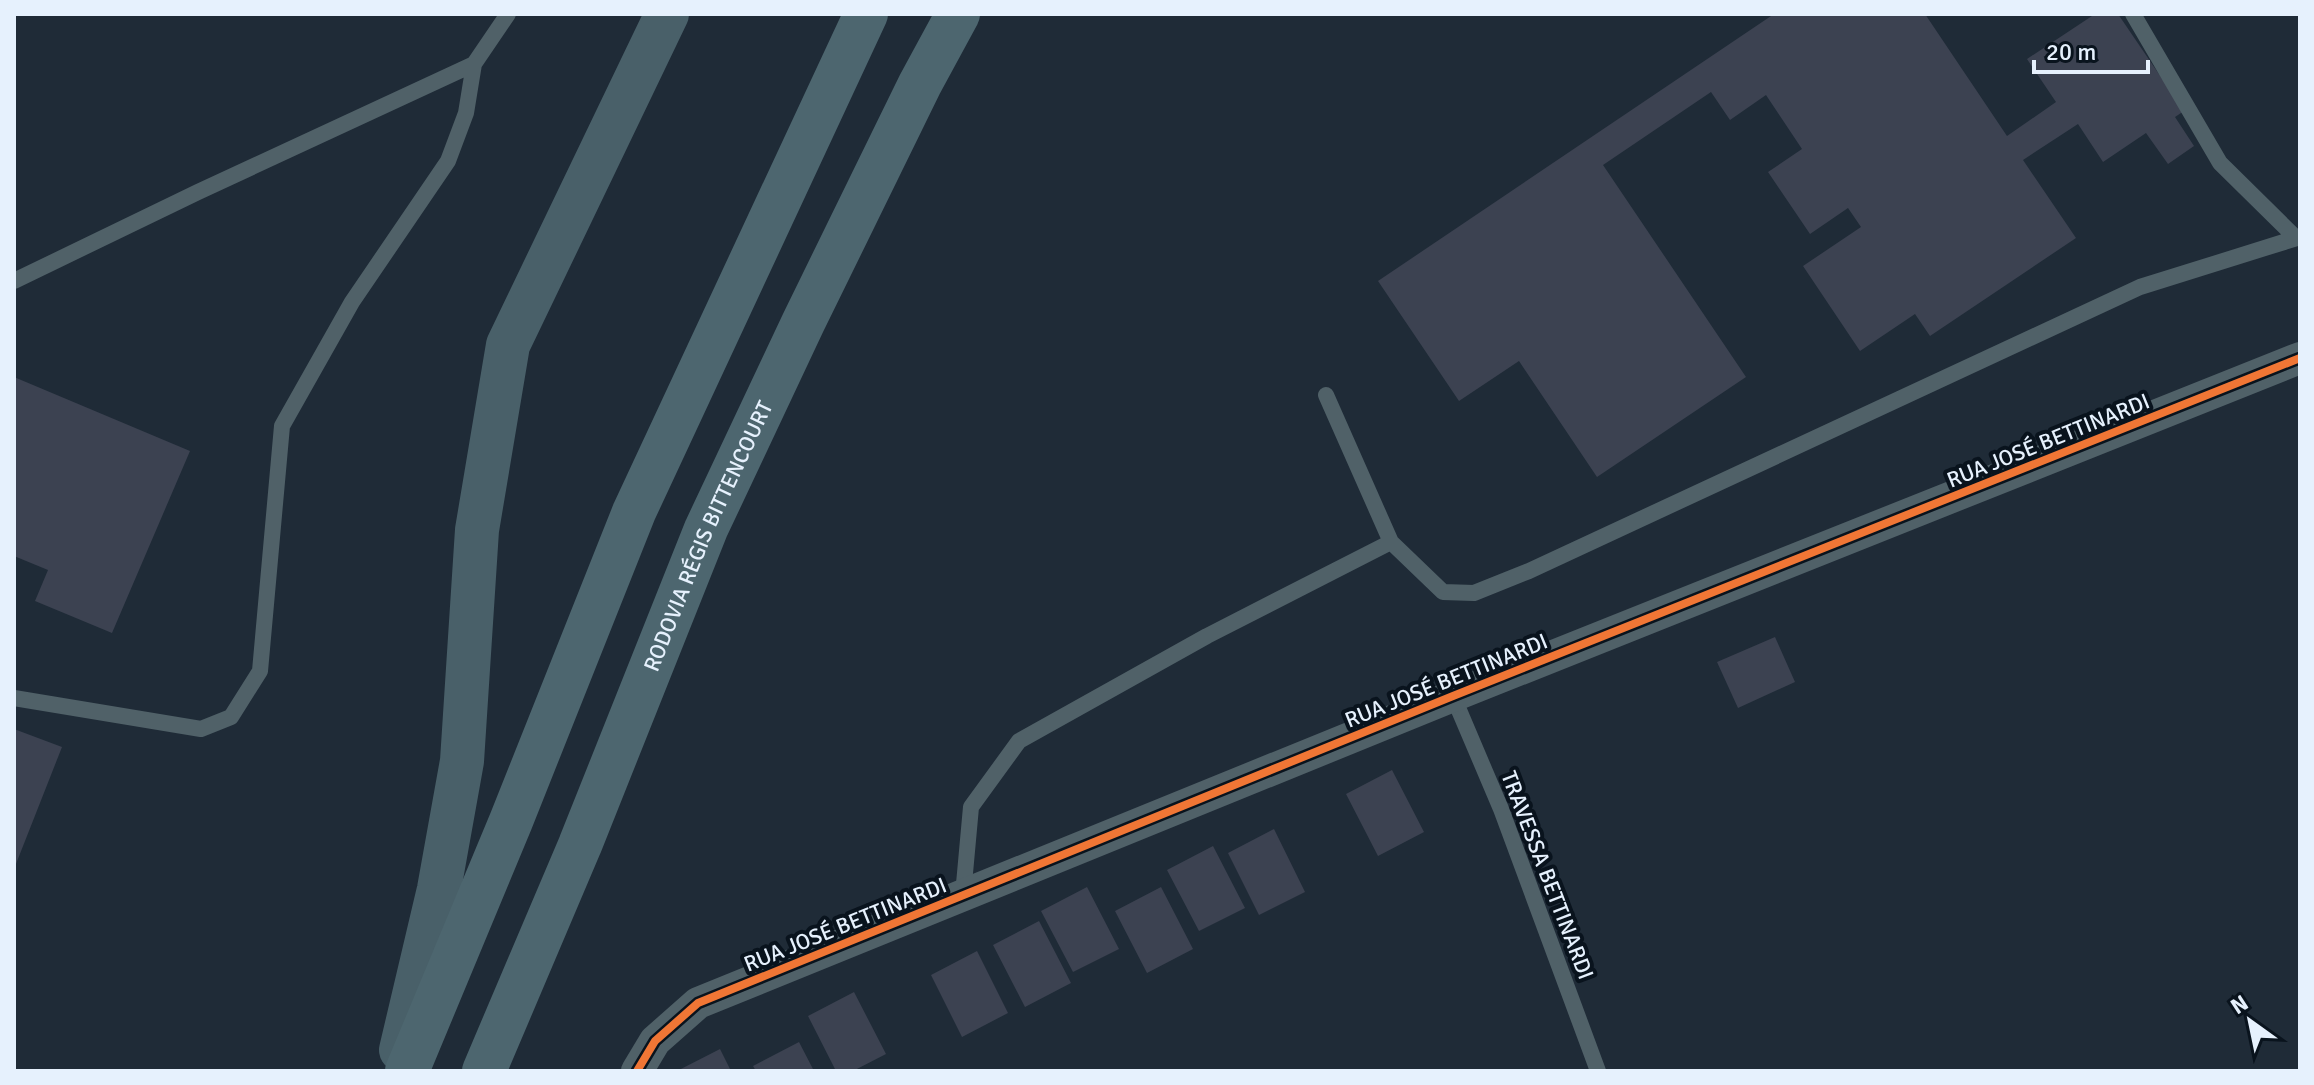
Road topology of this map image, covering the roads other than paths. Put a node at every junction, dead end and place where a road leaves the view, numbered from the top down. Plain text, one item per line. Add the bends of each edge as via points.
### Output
1 (508, 14) edge
2 (667, 14) edge
3 (866, 14) edge
4 (958, 14) edge
5 (2133, 14) edge
6 (474, 64) junction
7 (2297, 237) edge
8 (14, 281) edge
9 (2298, 363) edge
10 (1326, 395) dead end
11 (1391, 542) junction
12 (1453, 696) junction
13 (14, 698) edge
14 (963, 895) junction
15 (395, 1071) edge
16 (407, 1071) edge
17 (484, 1071) edge
18 (637, 1071) edge
19 (1598, 1071) edge

1 - 6 lane
2 - 15 main road via 508,345 477,530 462,761 439,889
3 - 16 highway via 634,512
4 - 17 highway, RODOVIA RÉGIS BITTENCOURT via 706,529
5 - 7 lane via 2220,163
6 - 8 lane
6 - 13 lane via 466,113 448,161 352,302 282,426 260,671 231,717 201,729
7 - 11 lane via 2140,287 1474,593 1443,592
9 - 12 street, RUA JOSÉ BETTINARDI
10 - 11 lane
11 - 14 lane via 1019,741 971,807
12 - 14 street, RUA JOSÉ BETTINARDI
12 - 19 lane, TRAVESSA BETTINARDI via 1501,809
14 - 18 street, RUA JOSÉ BETTINARDI via 698,1003 655,1041

